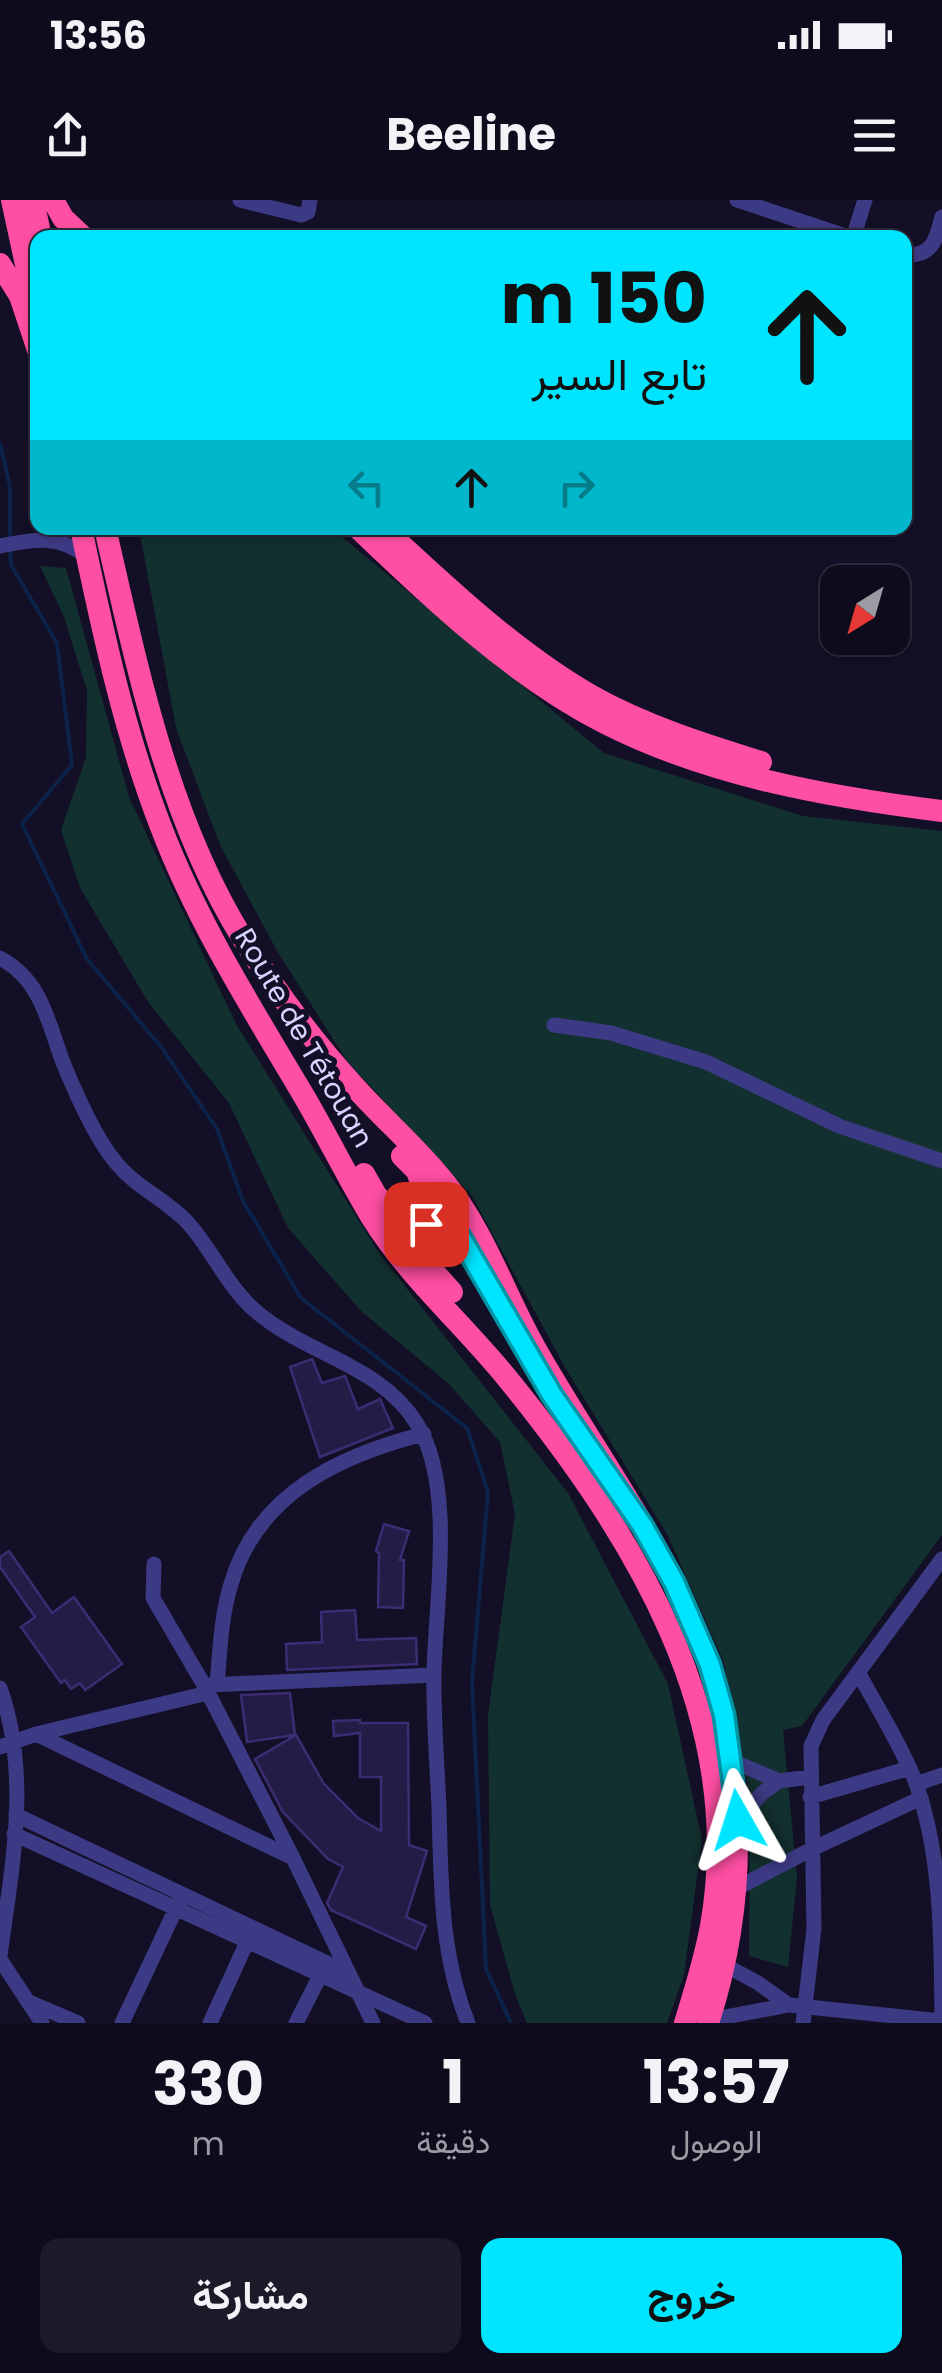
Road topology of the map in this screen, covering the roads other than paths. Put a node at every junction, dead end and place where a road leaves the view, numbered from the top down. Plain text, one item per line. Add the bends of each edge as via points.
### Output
1 (12, 200) edge
2 (32, 200) edge
3 (310, 200) edge
4 (738, 200) edge
5 (865, 200) edge
6 (246, 201) edge
7 (59, 204) edge
8 (942, 217) edge
9 (38, 230) edge
10 (78, 230) edge
11 (828, 230) edge
12 (855, 230) edge
13 (912, 255) edge
14 (0, 264) edge
15 (30, 283) edge
16 (30, 326) edge
17 (82, 535) edge
18 (107, 535) edge
19 (366, 535) edge
20 (391, 535) edge
21 (13, 543) edge
22 (87, 557) junction
23 (882, 804) junction
24 (942, 811) edge
25 (244, 940) junction
26 (220, 954) junction
27 (0, 958) edge
28 (554, 1025) dead end
29 (942, 1161) edge
30 (424, 1434) junction
31 (612, 1522) junction
32 (642, 1525) junction
33 (154, 1564) dead end
34 (939, 1570) edge
35 (858, 1672) junction
36 (434, 1675) junction
37 (0, 1688) edge
38 (210, 1688) junction
39 (36, 1734) junction
40 (7, 1744) edge
41 (732, 1761) junction
42 (910, 1768) junction
43 (942, 1775) edge
44 (810, 1778) junction
45 (780, 1781) junction
46 (918, 1791) junction
47 (810, 1797) junction
48 (16, 1815) junction
49 (738, 1820) junction
50 (14, 1834) junction
51 (812, 1848) junction
52 (293, 1858) junction
53 (737, 1888) junction
54 (180, 1901) junction
55 (247, 1942) junction
56 (1, 1961) edge
57 (725, 1965) junction
58 (346, 1972) junction
59 (320, 1976) junction
60 (358, 1994) junction
61 (30, 2003) junction
62 (788, 2005) junction
63 (805, 2015) edge
64 (942, 2020) edge
65 (709, 2021) edge
66 (42, 2023) edge
67 (78, 2023) edge
68 (122, 2023) edge
69 (210, 2023) edge
70 (296, 2023) edge
71 (373, 2023) edge
72 (425, 2023) edge
73 (468, 2023) edge
74 (685, 2023) edge

1 - 15 highway
2 - 9 highway
3 - 6 street via 301,215
4 - 11 street
5 - 12 street
7 - 10 highway
8 - 13 street via 935,242
14 - 16 highway
17 - 22 highway, Route de Tétouan
18 - 25 highway, Route de Tétouan via 171,778
19 - 23 highway via 489,644 602,721 712,764
20 - 23 highway via 517,644 590,695 715,748
21 - 22 street via 65,543
22 - 26 highway, Route de Tétouan via 145,782
23 - 24 highway
25 - 26 highway via 314,1054 416,1172 423,1189 413,1206 394,1209 376,1194
25 - 32 highway, Route de Tétouan via 336,1065 454,1194 537,1351
26 - 31 highway, Route de Tétouan via 386,1239 508,1379
27 - 30 street via 36,990 64,1065 119,1167 189,1223 260,1315 379,1383
28 - 29 street via 706,1062 839,1126
30 - 36 street via 439,1507
30 - 38 street via 332,1465 265,1518 232,1582
31 - 32 highway via 539,1399 418,1252 416,1238 426,1224 444,1222 458,1233 552,1395
31 - 74 highway, Route de Tétouan via 672,1630 712,1775 711,1924
32 - 41 highway, Route de Tétouan via 710,1665
33 - 38 street via 153,1598
34 - 35 street
35 - 42 street
35 - 44 street via 818,1729
36 - 38 street
36 - 73 street via 443,1927
37 - 40 street
38 - 39 street
38 - 52 street
39 - 40 street
39 - 52 street
40 - 48 street via 18,1776
41 - 45 street
41 - 49 highway, Route de Tétouan
42 - 46 street
42 - 47 street
43 - 46 street
44 - 45 street
44 - 47 street
45 - 49 street
46 - 51 street
46 - 64 street via 935,1853
47 - 51 street
48 - 50 street
48 - 54 street
49 - 53 highway, Route de Tétouan
50 - 54 street
50 - 56 street
51 - 53 street
51 - 63 street via 814,1928
52 - 58 street
53 - 57 highway, Route de Tétouan
54 - 55 street
54 - 58 street
54 - 68 street
55 - 59 street
55 - 69 street
56 - 61 street
57 - 62 street
57 - 65 highway, Route de Tétouan
58 - 60 street
59 - 60 street
59 - 70 street
60 - 71 street
60 - 72 street
61 - 66 street
61 - 67 street
62 - 63 street
62 - 65 street
63 - 64 street

